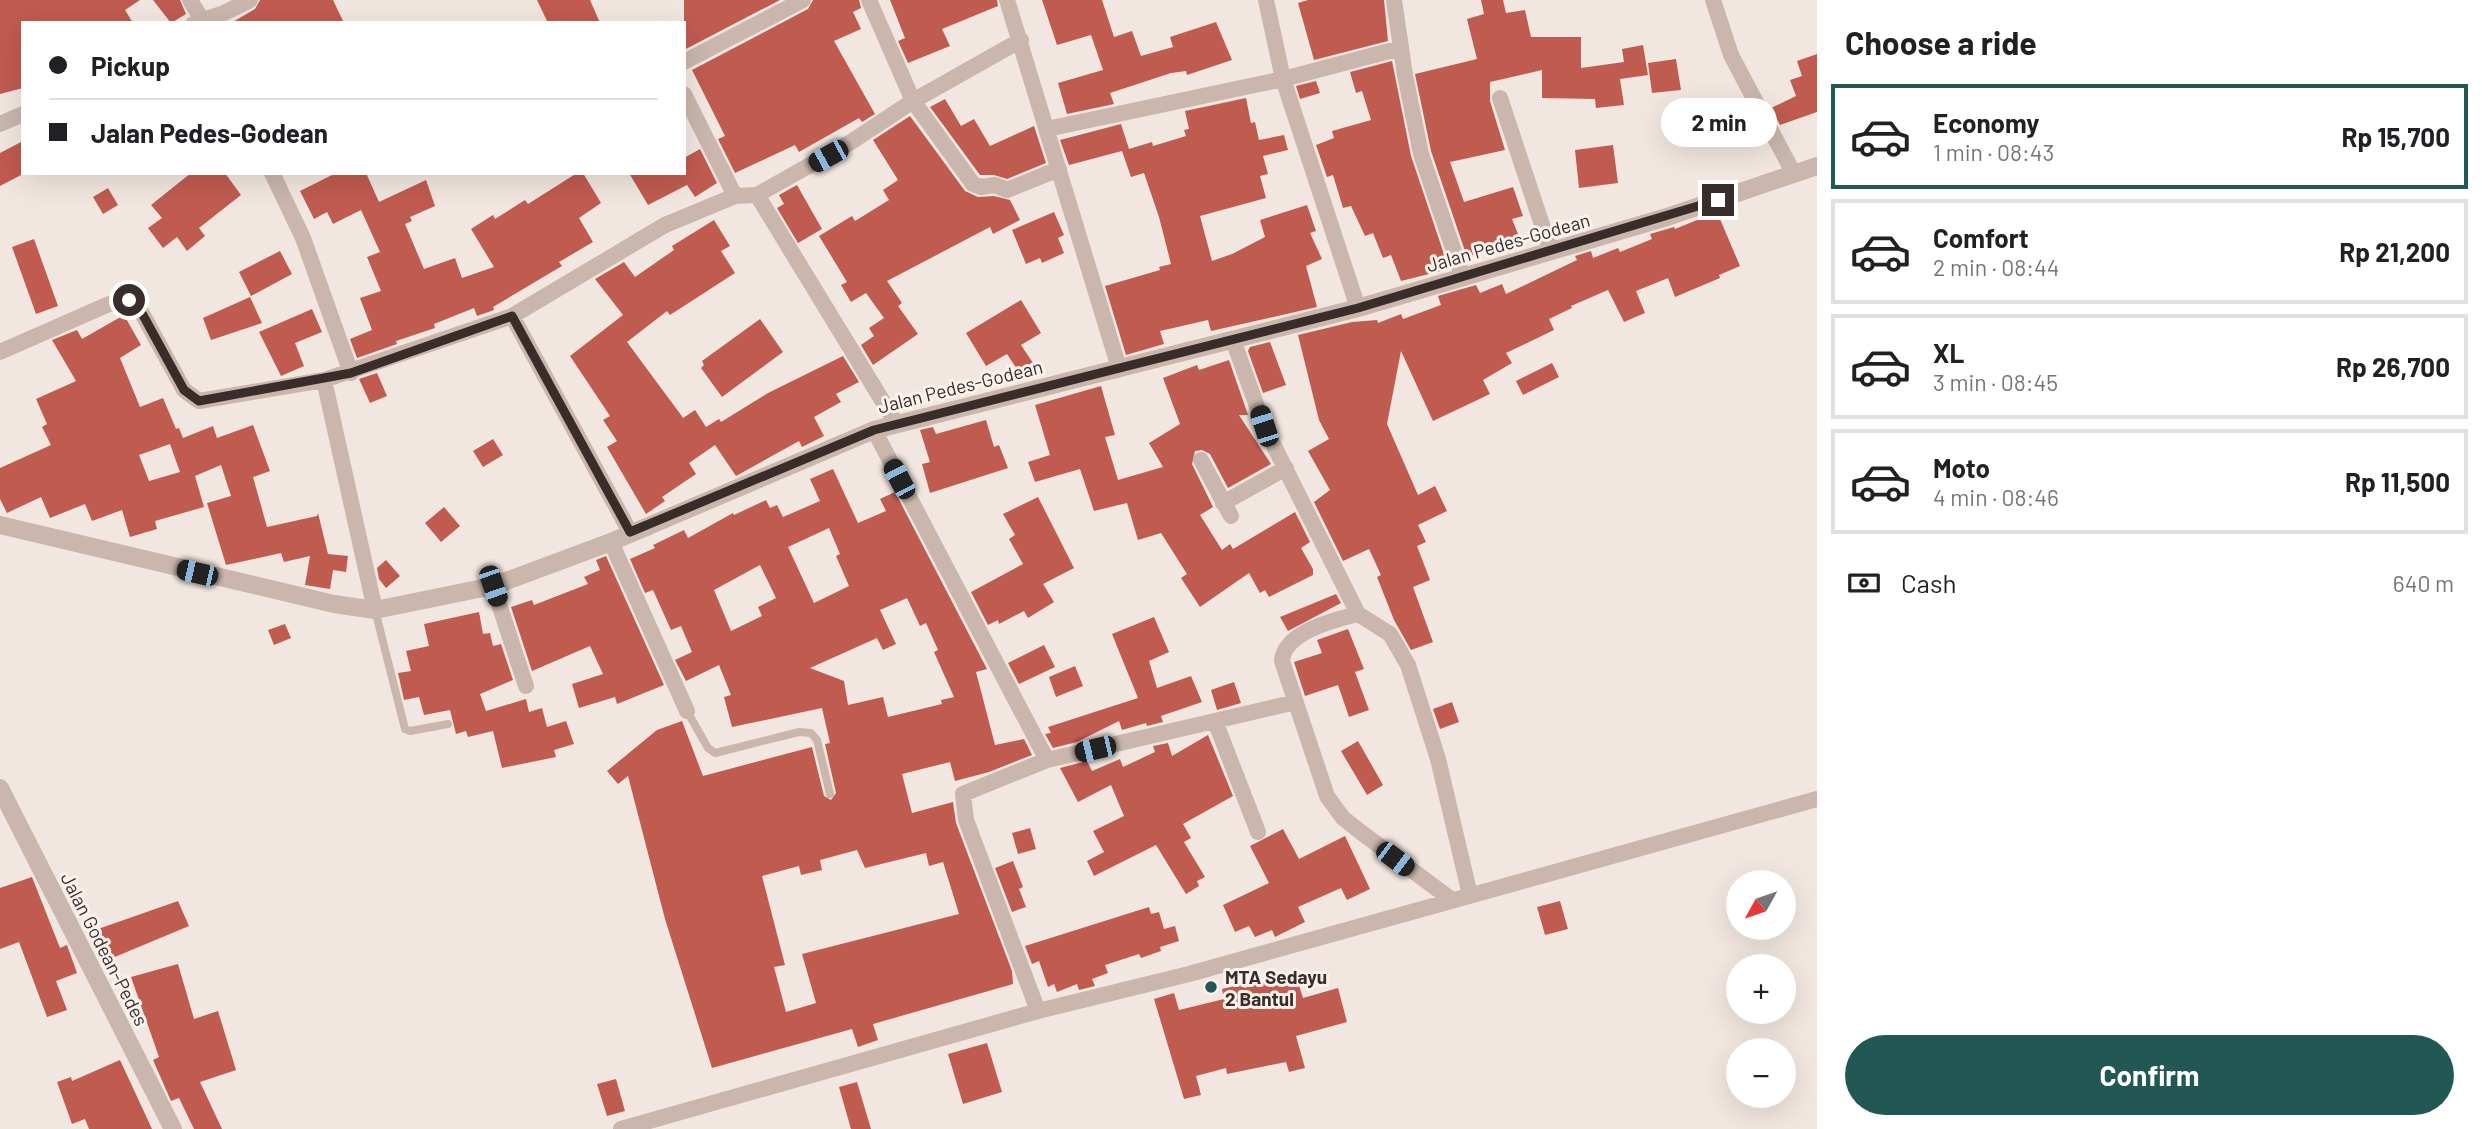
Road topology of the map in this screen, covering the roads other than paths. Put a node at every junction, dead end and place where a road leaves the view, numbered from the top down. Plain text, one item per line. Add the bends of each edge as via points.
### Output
1 (190, 0) edge
2 (250, 0) edge
3 (803, 0) edge
4 (869, 0) edge
5 (1007, 0) edge
6 (1266, 0) edge
7 (1394, 0) edge
8 (1713, 0) edge
9 (200, 21) edge
10 (1021, 40) junction
11 (1401, 48) junction
12 (686, 61) edge
13 (1283, 79) junction
14 (686, 98) edge
15 (1500, 98) dead end
16 (913, 101) junction
17 (21, 115) edge
18 (0, 124) edge
19 (1047, 129) junction
20 (1817, 166) edge
21 (1059, 169) junction
22 (1794, 174) junction
23 (273, 175) edge
24 (757, 195) junction
25 (735, 196) junction
26 (1551, 252) junction
27 (1463, 278) junction
28 (1358, 308) junction
29 (512, 316) junction
30 (1233, 340) junction
31 (0, 352) edge
32 (1119, 368) junction
33 (351, 373) junction
34 (324, 380) junction
35 (897, 423) junction
36 (874, 430) junction
37 (1201, 460) dead end
38 (1286, 468) junction
39 (0, 525) edge
40 (630, 532) junction
41 (611, 542) junction
42 (493, 586) junction
43 (375, 610) junction
44 (1358, 614) junction
45 (526, 686) dead end
46 (1296, 702) junction
47 (687, 711) joint
48 (1214, 721) junction
49 (448, 724) dead end
50 (1047, 760) junction
51 (0, 788) edge
52 (830, 794) dead end
53 (1817, 799) edge
54 (1258, 832) dead end
55 (1470, 895) junction
56 (1448, 901) junction
57 (1038, 1011) junction
58 (173, 1129) edge
59 (621, 1129) edge

1 - 9 street
2 - 9 street
3 - 12 street
4 - 16 street
5 - 10 street
6 - 13 street
7 - 11 street
8 - 22 street via 1731,55
10 - 16 street
10 - 19 street
11 - 13 street
11 - 27 street via 1429,184
13 - 19 street
13 - 28 street
14 - 25 street
15 - 26 street
16 - 21 street via 976,187 990,184 1012,189
16 - 24 street
17 - 18 street
19 - 21 street
20 - 22 street, Jalan Pedes-Godean
21 - 32 street
22 - 26 street, Jalan Pedes-Godean
23 - 33 street via 303,238
24 - 25 street
24 - 35 street
25 - 29 street via 665,225
26 - 27 street, Jalan Pedes-Godean
27 - 28 street, Jalan Pedes-Godean
28 - 30 street, Jalan Pedes-Godean
29 - 33 street
29 - 40 street
30 - 32 street, Jalan Pedes-Godean
30 - 38 street via 1264,426
31 - 34 street via 109,304 129,300 138,306 184,390 199,401
32 - 35 street, Jalan Pedes-Godean
33 - 34 street
34 - 43 street
35 - 36 street, Jalan Pedes-Godean
36 - 40 street, Jalan Pedes-Godean
36 - 50 street
37 - 38 street via 1227,510
38 - 44 street
39 - 43 street, Jalan Pedes-Godean via 264,589
40 - 41 street, Jalan Pedes-Godean
41 - 42 street, Jalan Pedes-Godean
41 - 47 street
42 - 43 street, Jalan Pedes-Godean
42 - 45 street
43 - 49 lane via 405,729 410,732
44 - 46 street via 1331,621 1288,644 1282,661
44 - 55 street via 1390,634 1408,665 1438,759
46 - 48 street
46 - 56 street via 1319,779 1337,810
47 - 52 lane via 715,753 811,733 817,740
48 - 50 street
48 - 54 street
50 - 57 street via 965,791 962,798 966,820
51 - 58 street, Jalan Godean-Pedes
53 - 55 street
55 - 56 street
56 - 57 street
57 - 59 street

